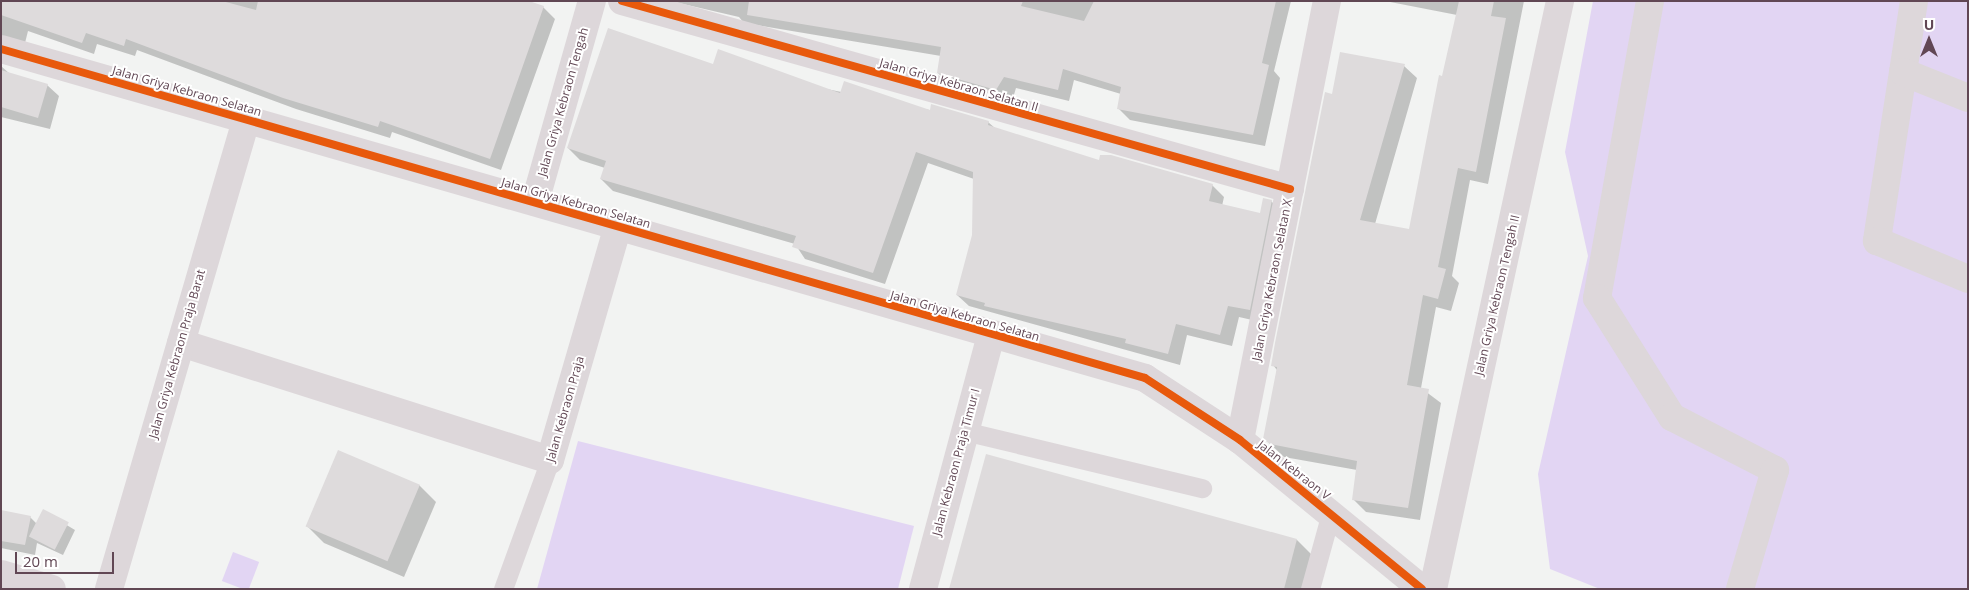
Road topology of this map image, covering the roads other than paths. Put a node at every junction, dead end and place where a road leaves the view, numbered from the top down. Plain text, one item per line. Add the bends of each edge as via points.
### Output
1 (592, 1) edge
2 (622, 1) edge
3 (1327, 1) edge
4 (1560, 1) edge
5 (1650, 1) edge
6 (1914, 1) edge
7 (1, 49) edge
8 (1903, 72) junction
9 (1968, 98) edge
10 (246, 120) junction
11 (1290, 189) junction
12 (535, 202) junction
13 (618, 226) junction
14 (1968, 279) edge
15 (992, 336) junction
16 (181, 343) junction
17 (1145, 378) joint
18 (964, 430) junction
19 (1240, 440) junction
20 (550, 460) junction
21 (1202, 488) dead end
22 (1331, 513) junction
23 (1, 574) edge
24 (52, 589) edge
25 (108, 589) edge
26 (503, 589) edge
27 (923, 589) edge
28 (1310, 589) edge
29 (1422, 589) edge
30 (1433, 589) edge
31 (1740, 589) edge

1 - 12 street, Jalan Griya Kebraon Tengah
2 - 11 street, Jalan Griya Kebraon Selatan II
3 - 11 street, Jalan Griya Kebraon Selatan X
4 - 30 street, Jalan Griya Kebraon Tengah II
5 - 31 street via 1597,298 1672,417 1775,470
6 - 8 street
7 - 10 street, Jalan Griya Kebraon Selatan
8 - 9 street
8 - 14 street via 1877,241
10 - 12 street, Jalan Griya Kebraon Selatan
10 - 16 street, Jalan Griya Kebraon Praja Barat
11 - 19 street, Jalan Griya Kebraon Selatan X
12 - 13 street, Jalan Griya Kebraon Selatan
13 - 15 street, Jalan Griya Kebraon Selatan
13 - 20 street, Jalan Kebraon Praja
15 - 17 street, Jalan Griya Kebraon Selatan
15 - 18 street, Jalan Kebraon Praja Timur I
16 - 20 street
16 - 25 street, Jalan Griya Kebraon Praja Barat
17 - 19 street, Jalan Kebraon V
18 - 21 lane
18 - 27 street, Jalan Kebraon Praja Timur I
19 - 22 street, Jalan Kebraon V
20 - 26 lane, Jalan Kebraon Praja
22 - 28 lane
22 - 29 street, Jalan Kebraon V
23 - 24 street

